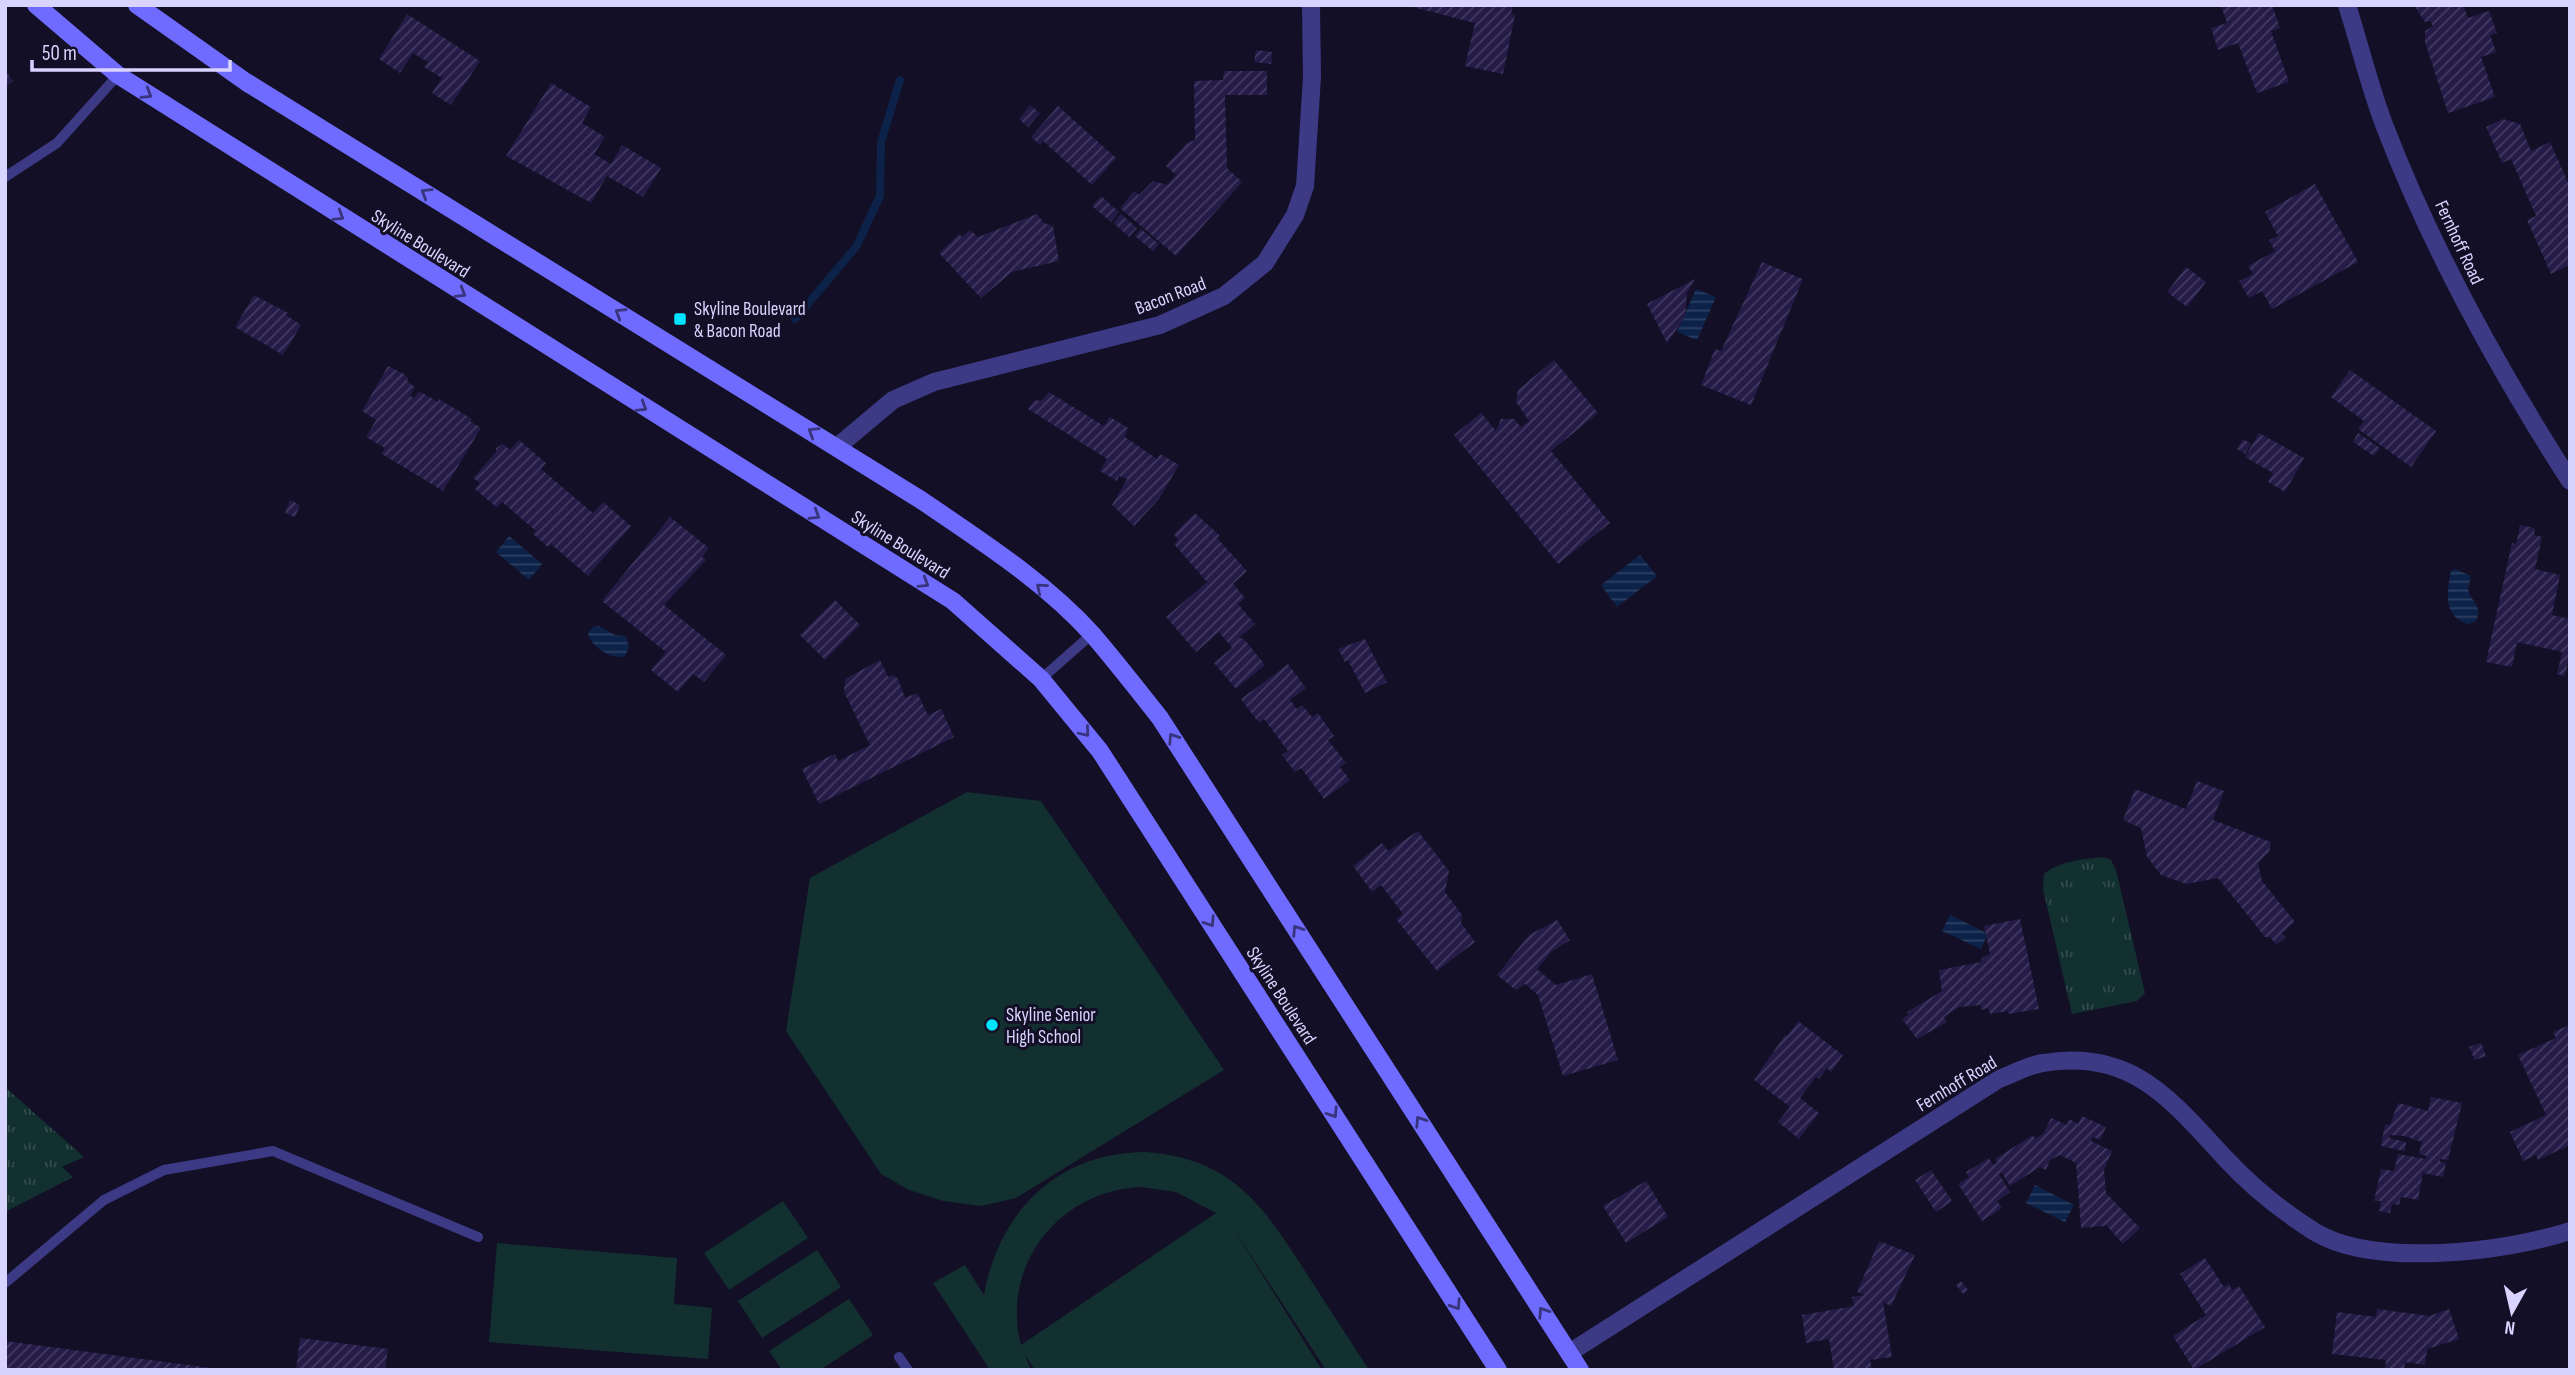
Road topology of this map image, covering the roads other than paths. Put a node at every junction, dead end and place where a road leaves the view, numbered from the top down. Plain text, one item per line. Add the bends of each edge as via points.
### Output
1 (36, 5) edge
2 (137, 5) edge
3 (1311, 5) edge
4 (2347, 5) edge
5 (118, 75) junction
6 (5, 177) edge
7 (837, 447) junction
8 (2570, 481) edge
9 (1091, 634) junction
10 (1041, 679) junction
11 (2570, 1231) edge
12 (478, 1237) dead end
13 (5, 1283) edge
14 (1569, 1353) junction
15 (899, 1357) dead end
16 (908, 1370) edge
17 (1498, 1370) edge
18 (1580, 1370) edge

1 - 5 main road, Skyline Boulevard
7 -> 2 main road via 246,82
3 - 7 street, Bacon Road via 1305,186 1295,215 1265,263 1224,296 1160,325 934,382 893,400
4 - 8 street, Fernhoff Road via 2385,127 2442,256 2502,375
5 - 6 lane via 57,143
5 -> 10 main road, Skyline Boulevard via 953,601
9 -> 7 main road via 1003,555
9 - 10 lane
14 -> 9 main road via 1160,718
10 -> 17 main road, Skyline Boulevard via 1100,751
11 - 14 street, Fernhoff Road via 2489,1248 2433,1253 2369,1250 2318,1233 2276,1204 2227,1160 2183,1110 2152,1086 2115,1065 2078,1060 2041,1063 1999,1079
12 - 13 lane via 273,1152 164,1170 104,1200
14 - 18 main road
15 - 16 lane

